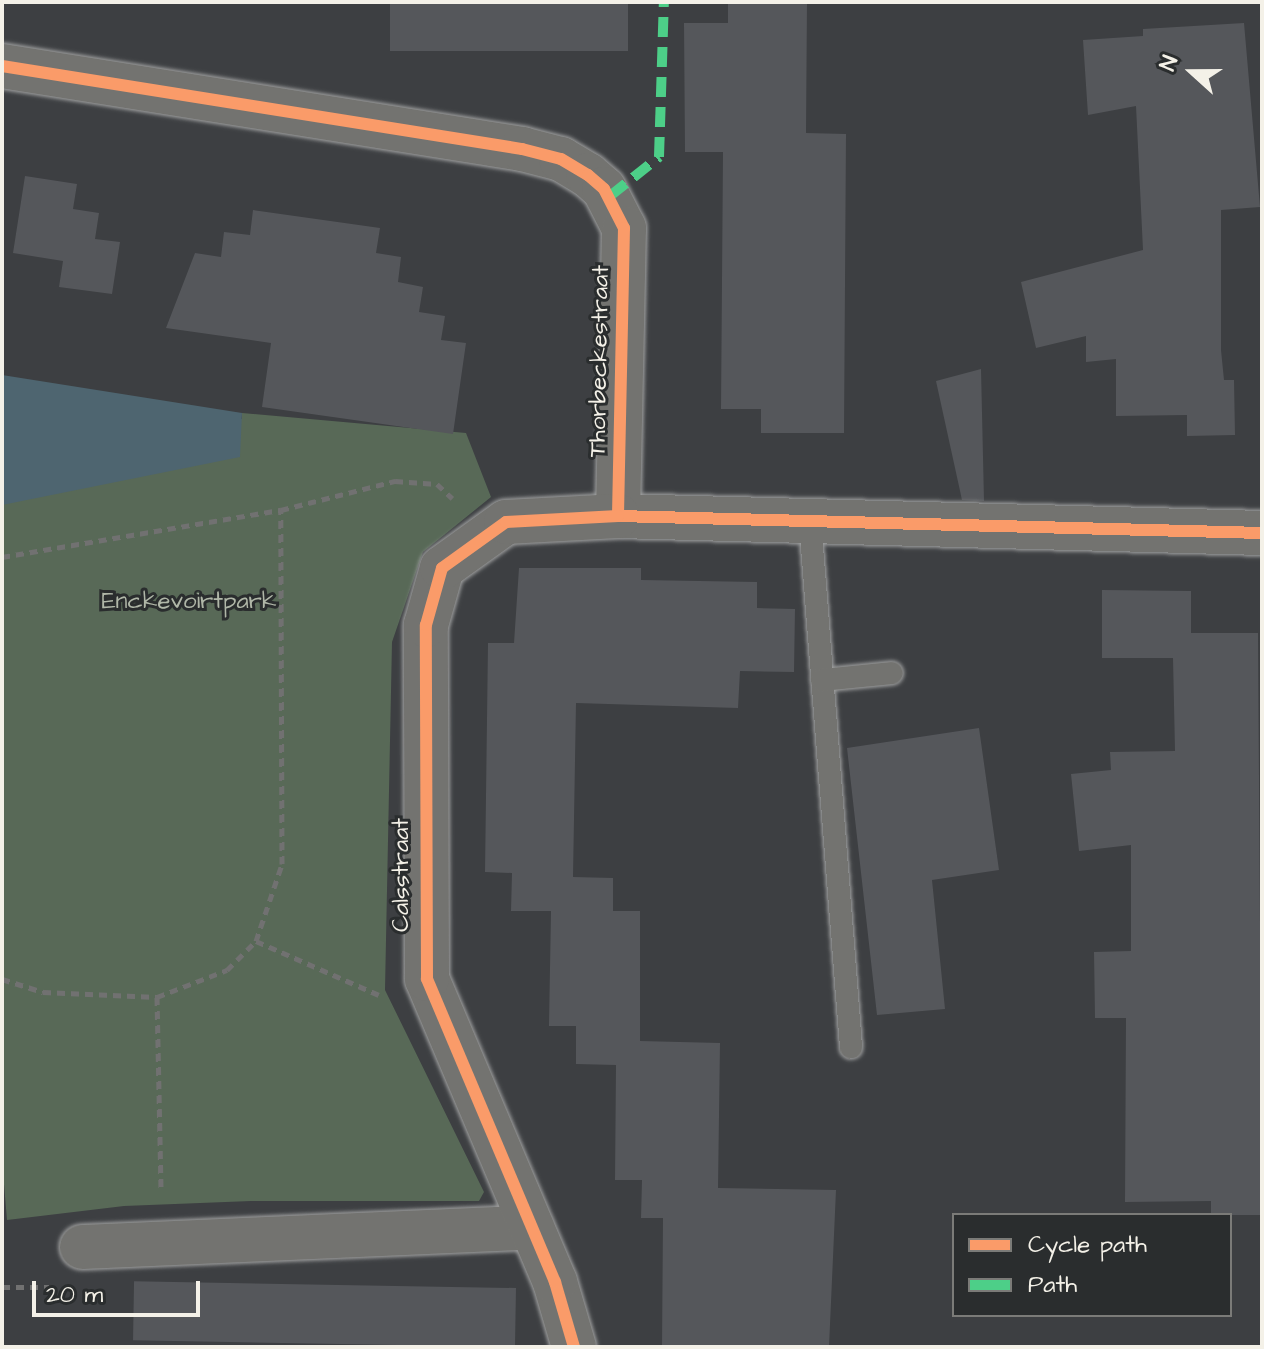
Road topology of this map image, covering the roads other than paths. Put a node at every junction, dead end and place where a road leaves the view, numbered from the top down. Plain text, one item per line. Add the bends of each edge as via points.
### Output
1 (2, 66) edge
2 (618, 516) junction
3 (810, 521) junction
4 (1262, 533) edge
5 (892, 673) dead end
6 (822, 680) junction
7 (851, 1047) dead end
8 (532, 1227) junction
9 (82, 1247) dead end
10 (574, 1347) edge

1 - 2 street, Thorbeckestraat via 522,149 561,159 588,175 610,196 624,228
2 - 3 street
2 - 8 street, Calsstraat via 506,522 442,568 426,625 427,979
3 - 4 street
3 - 6 lane
5 - 6 lane
6 - 7 lane
8 - 9 street
8 - 10 street, Calsstraat

